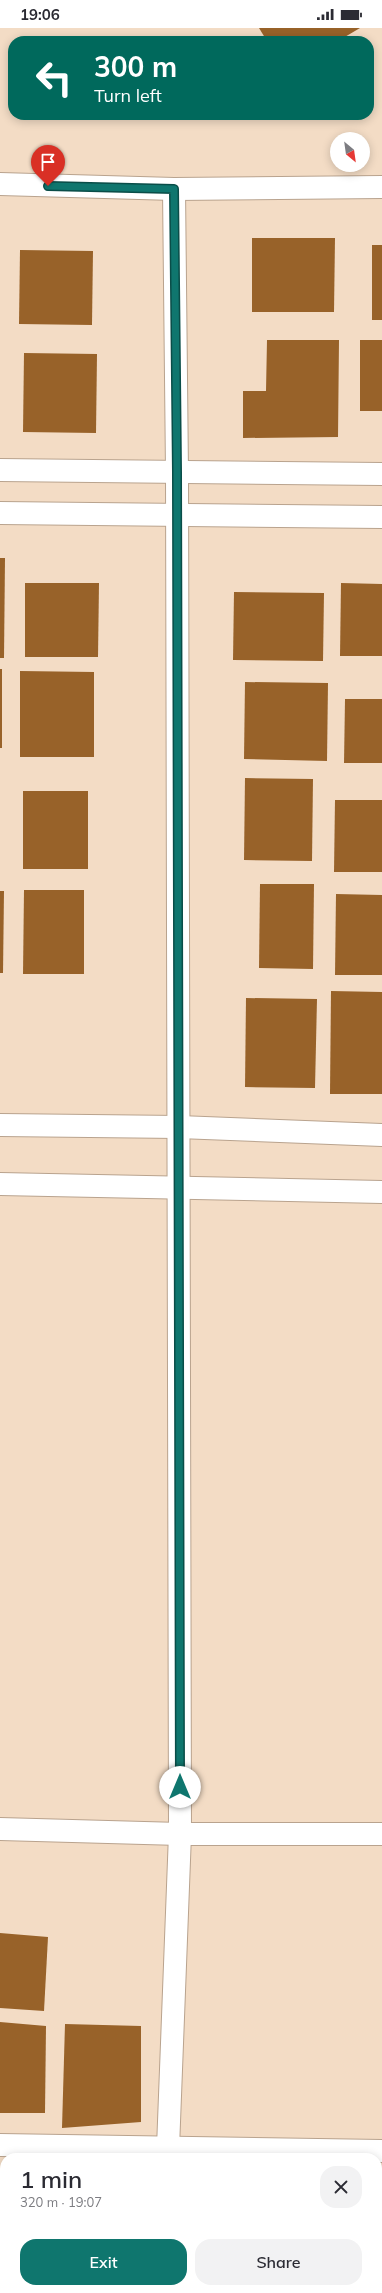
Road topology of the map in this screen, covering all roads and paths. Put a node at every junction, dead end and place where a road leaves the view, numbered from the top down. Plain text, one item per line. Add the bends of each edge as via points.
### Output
1 (0, 184) edge
2 (382, 187) edge
3 (174, 189) junction
4 (0, 470) edge
5 (177, 472) junction
6 (382, 474) edge
7 (0, 513) edge
8 (177, 514) junction
9 (382, 517) edge
10 (0, 1125) edge
11 (179, 1127) junction
12 (382, 1135) edge
13 (0, 1184) edge
14 (179, 1187) junction
15 (382, 1192) edge
16 (0, 1829) edge
17 (180, 1834) junction
18 (382, 1834) edge
19 (0, 2145) edge
20 (168, 2148) junction
21 (382, 2151) edge

1 - 3 street
2 - 3 street
3 - 5 street
4 - 5 street
5 - 6 street
5 - 8 street
7 - 8 street
8 - 9 street
8 - 11 street
10 - 11 street
11 - 12 street
11 - 14 street
13 - 14 street
14 - 15 street
14 - 17 street
16 - 17 street
17 - 18 street
17 - 20 street
19 - 20 street
20 - 21 street

